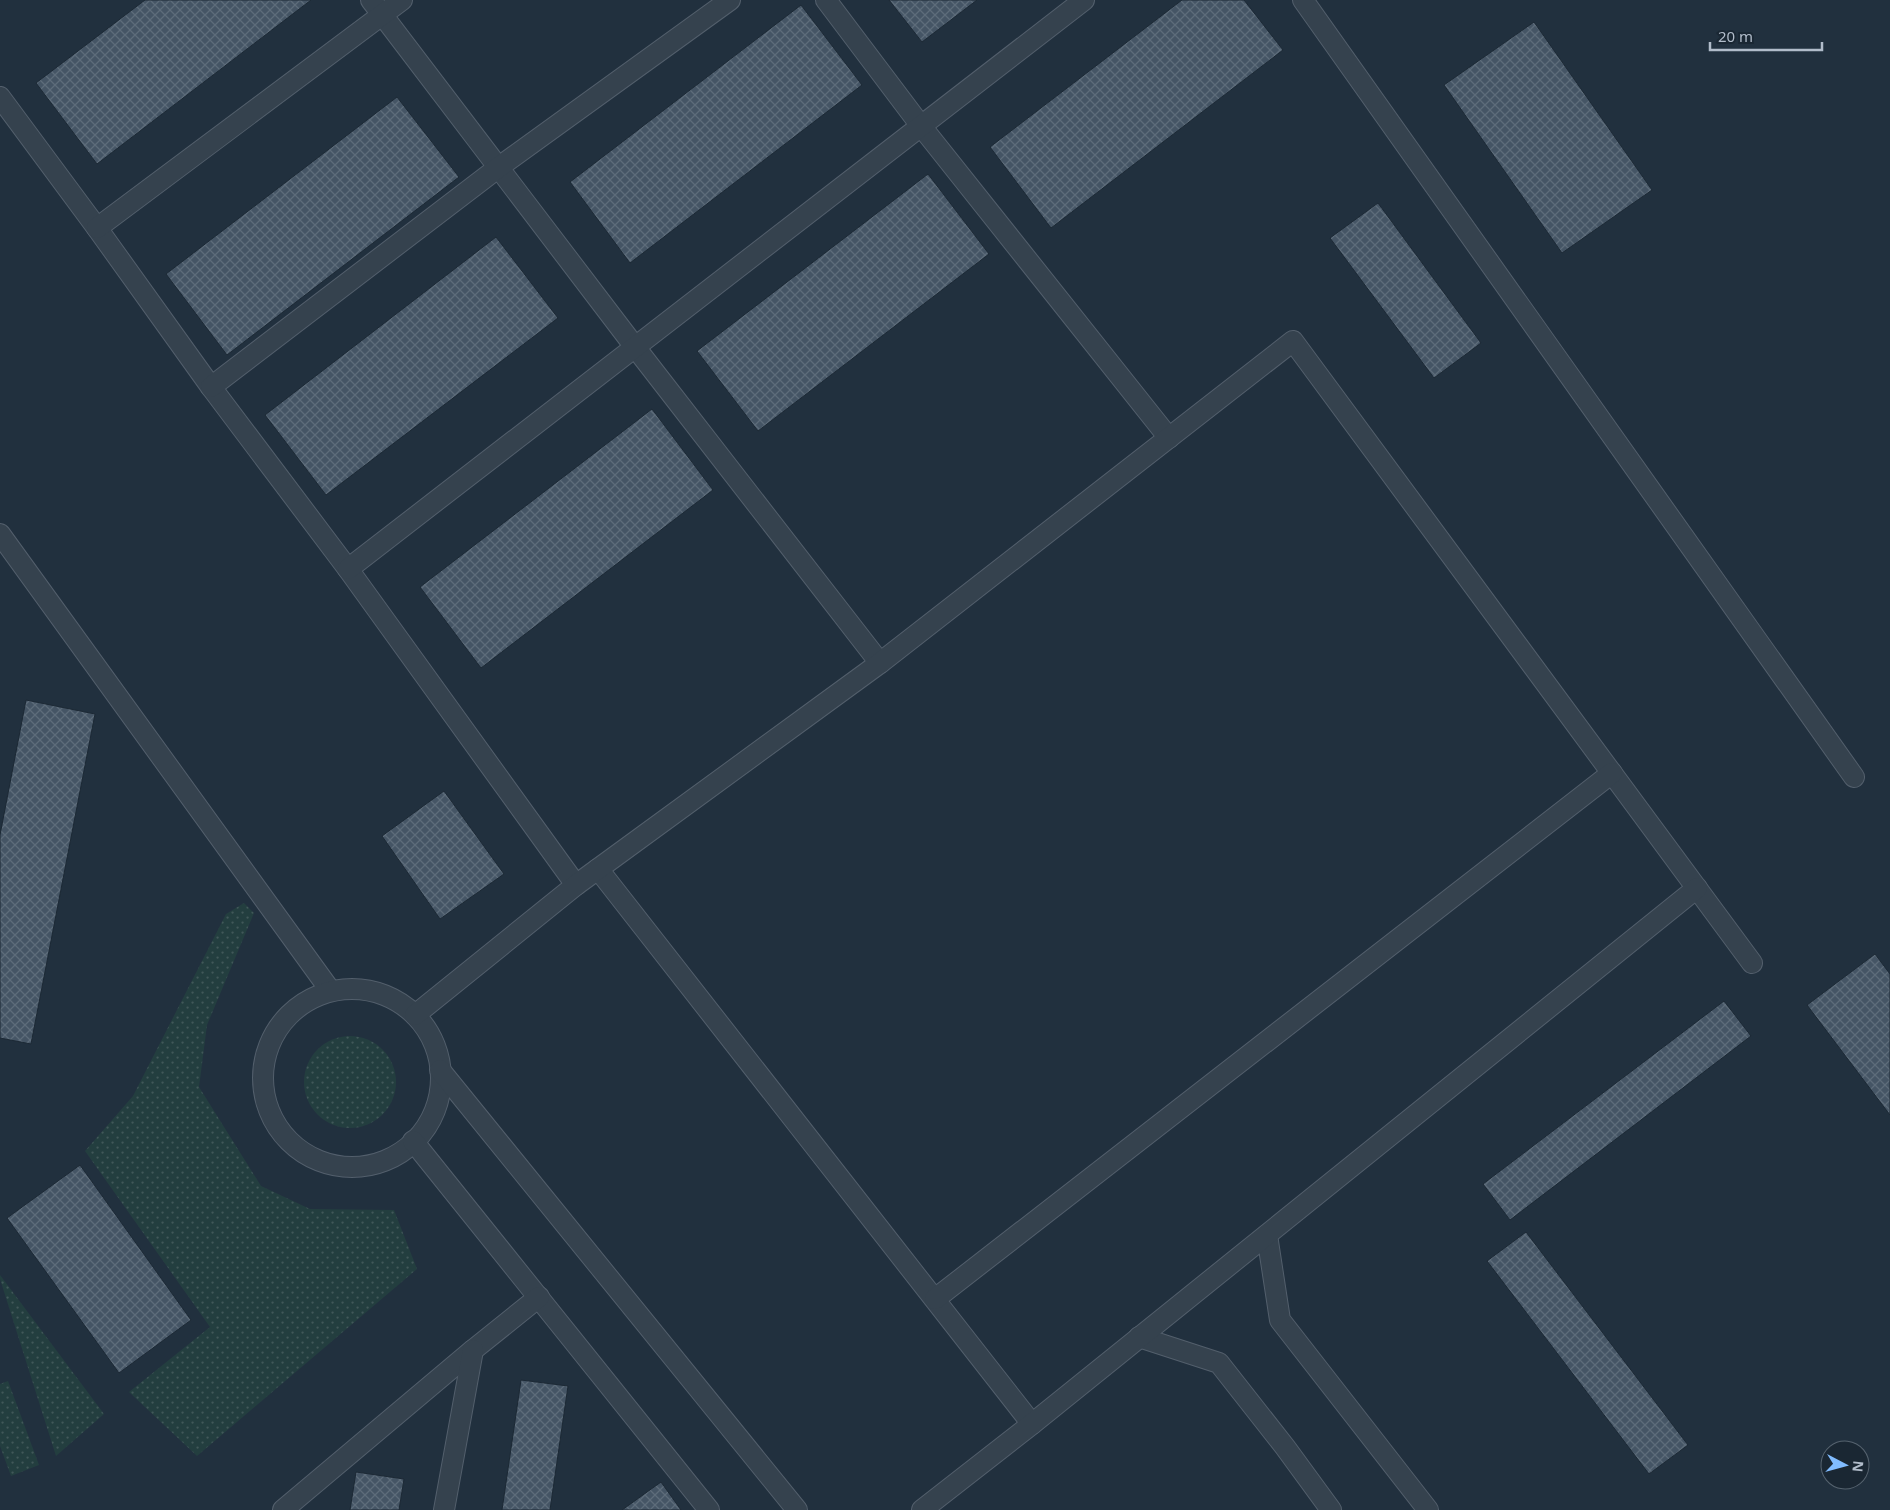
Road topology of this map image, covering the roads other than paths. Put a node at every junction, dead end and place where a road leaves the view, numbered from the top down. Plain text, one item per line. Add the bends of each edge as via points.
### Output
1 (402, 0) edge
2 (730, 0) edge
3 (826, 0) edge
4 (1084, 0) edge
5 (1303, 0) edge
6 (377, 8) edge
7 (0, 97) edge
8 (921, 126) junction
9 (498, 167) junction
10 (97, 228) junction
11 (635, 347) junction
12 (211, 387) junction
13 (1169, 438) junction
14 (0, 534) edge
15 (348, 570) junction
16 (880, 663) junction
17 (1612, 774) junction
18 (1854, 777) dead end
19 (598, 869) junction
20 (576, 885) junction
21 (1697, 888) junction
22 (1752, 963) dead end
23 (330, 990) junction
24 (415, 1015) junction
25 (440, 1070) junction
26 (413, 1141) junction
27 (1267, 1235) junction
28 (539, 1297) junction
29 (935, 1299) junction
30 (1139, 1337) junction
31 (473, 1350) junction
32 (1032, 1424) junction
33 (283, 1510) edge
34 (444, 1510) edge
35 (710, 1510) edge
36 (797, 1510) edge
37 (922, 1510) edge
38 (1330, 1510) edge
39 (1428, 1510) edge

1 - 6 lane
2 - 9 lane
3 - 8 lane
4 - 8 lane
5 - 18 lane
6 - 9 lane
6 - 10 lane
7 - 10 lane
8 - 11 lane
8 - 13 lane
9 - 11 lane
9 - 12 lane
10 - 12 lane
11 - 15 lane
11 - 16 lane
12 - 15 lane
13 - 16 lane
13 - 17 lane via 1293,342
14 - 23 lane
15 - 20 lane
16 - 19 lane
17 - 21 lane
17 - 29 lane
19 - 20 lane
19 - 29 lane
20 - 24 lane
21 - 22 lane
21 - 27 lane
23 - 24 lane via 361,989 390,997
23 - 26 lane via 304,1002 283,1021 268,1046 263,1074 266,1102 278,1129 298,1149 323,1163 352,1167 380,1163
24 - 25 lane via 433,1040
25 - 26 lane via 438,1100 425,1128
25 - 36 lane
26 - 28 lane
27 - 30 lane
27 - 39 lane via 1280,1320
28 - 31 lane
28 - 35 lane
29 - 32 lane
30 - 32 lane
30 - 38 lane via 1219,1363
31 - 33 lane
31 - 34 lane
32 - 37 lane

